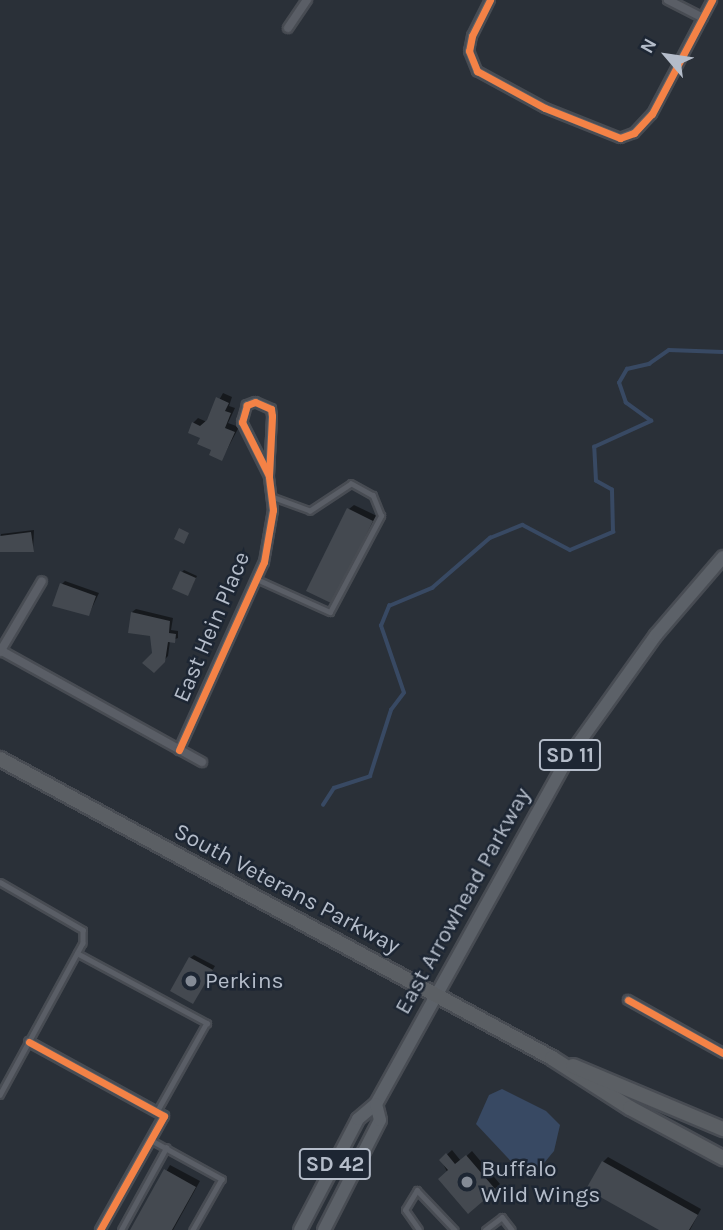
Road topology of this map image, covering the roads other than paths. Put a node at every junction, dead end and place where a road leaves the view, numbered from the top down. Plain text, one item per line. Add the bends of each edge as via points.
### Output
1 (307, 0) edge
2 (490, 0) edge
3 (668, 0) edge
4 (712, 0) edge
5 (703, 18) junction
6 (288, 28) dead end
7 (269, 476) junction
8 (272, 497) junction
9 (723, 557) edge
10 (259, 580) junction
11 (42, 582) dead end
12 (0, 651) edge
13 (179, 750) junction
14 (0, 759) edge
15 (202, 762) dead end
16 (0, 882) edge
17 (77, 953) junction
18 (436, 994) junction
19 (628, 1000) dead end
20 (29, 1042) junction
21 (723, 1053) edge
22 (552, 1058) junction
23 (0, 1095) edge
24 (376, 1104) junction
25 (157, 1113) junction
26 (723, 1129) edge
27 (151, 1140) junction
28 (166, 1148) junction
29 (723, 1158) edge
30 (100, 1230) edge
31 (121, 1230) edge
32 (193, 1230) edge
33 (300, 1230) edge
34 (324, 1230) edge
35 (419, 1230) edge
36 (455, 1230) edge
37 (485, 1230) edge
38 (512, 1230) edge

1 - 6 street
2 - 5 street via 469,51 477,71 545,108 621,138 634,133 652,114
3 - 5 street
4 - 5 street
7 - 7 street, East Hein Place via 271,409 255,402 247,405 242,422
7 - 8 street, East Hein Place
8 - 10 street, East Hein Place
8 - 10 lane via 310,511 351,484 373,496 381,516 330,612
9 - 18 main road, East Arrowhead Parkway / SD 11 via 656,635 575,748
10 - 13 street, East Hein Place
11 - 12 street
12 - 13 street
13 - 15 street
14 - 18 highway, South Veterans Parkway
16 - 17 lane via 83,930
17 - 20 lane
17 - 25 lane via 207,1023
18 - 22 highway, South Veterans Parkway
18 - 24 main road, East Arrowhead Parkway / SD 42
19 - 21 street
20 - 23 lane
20 - 25 street
22 - 26 highway, South Veterans Parkway via 664,1100
22 - 29 highway, South Veterans Parkway via 629,1108
24 - 33 main road, East Arrowhead Parkway / SD 42 via 358,1119
24 - 34 main road, East Arrowhead Parkway / SD 42 via 380,1120
25 - 27 street via 164,1116
27 - 28 lane
27 - 30 street
28 - 31 lane
28 - 32 lane via 222,1179
35 - 36 lane via 405,1210 417,1190
37 - 38 lane via 502,1217

